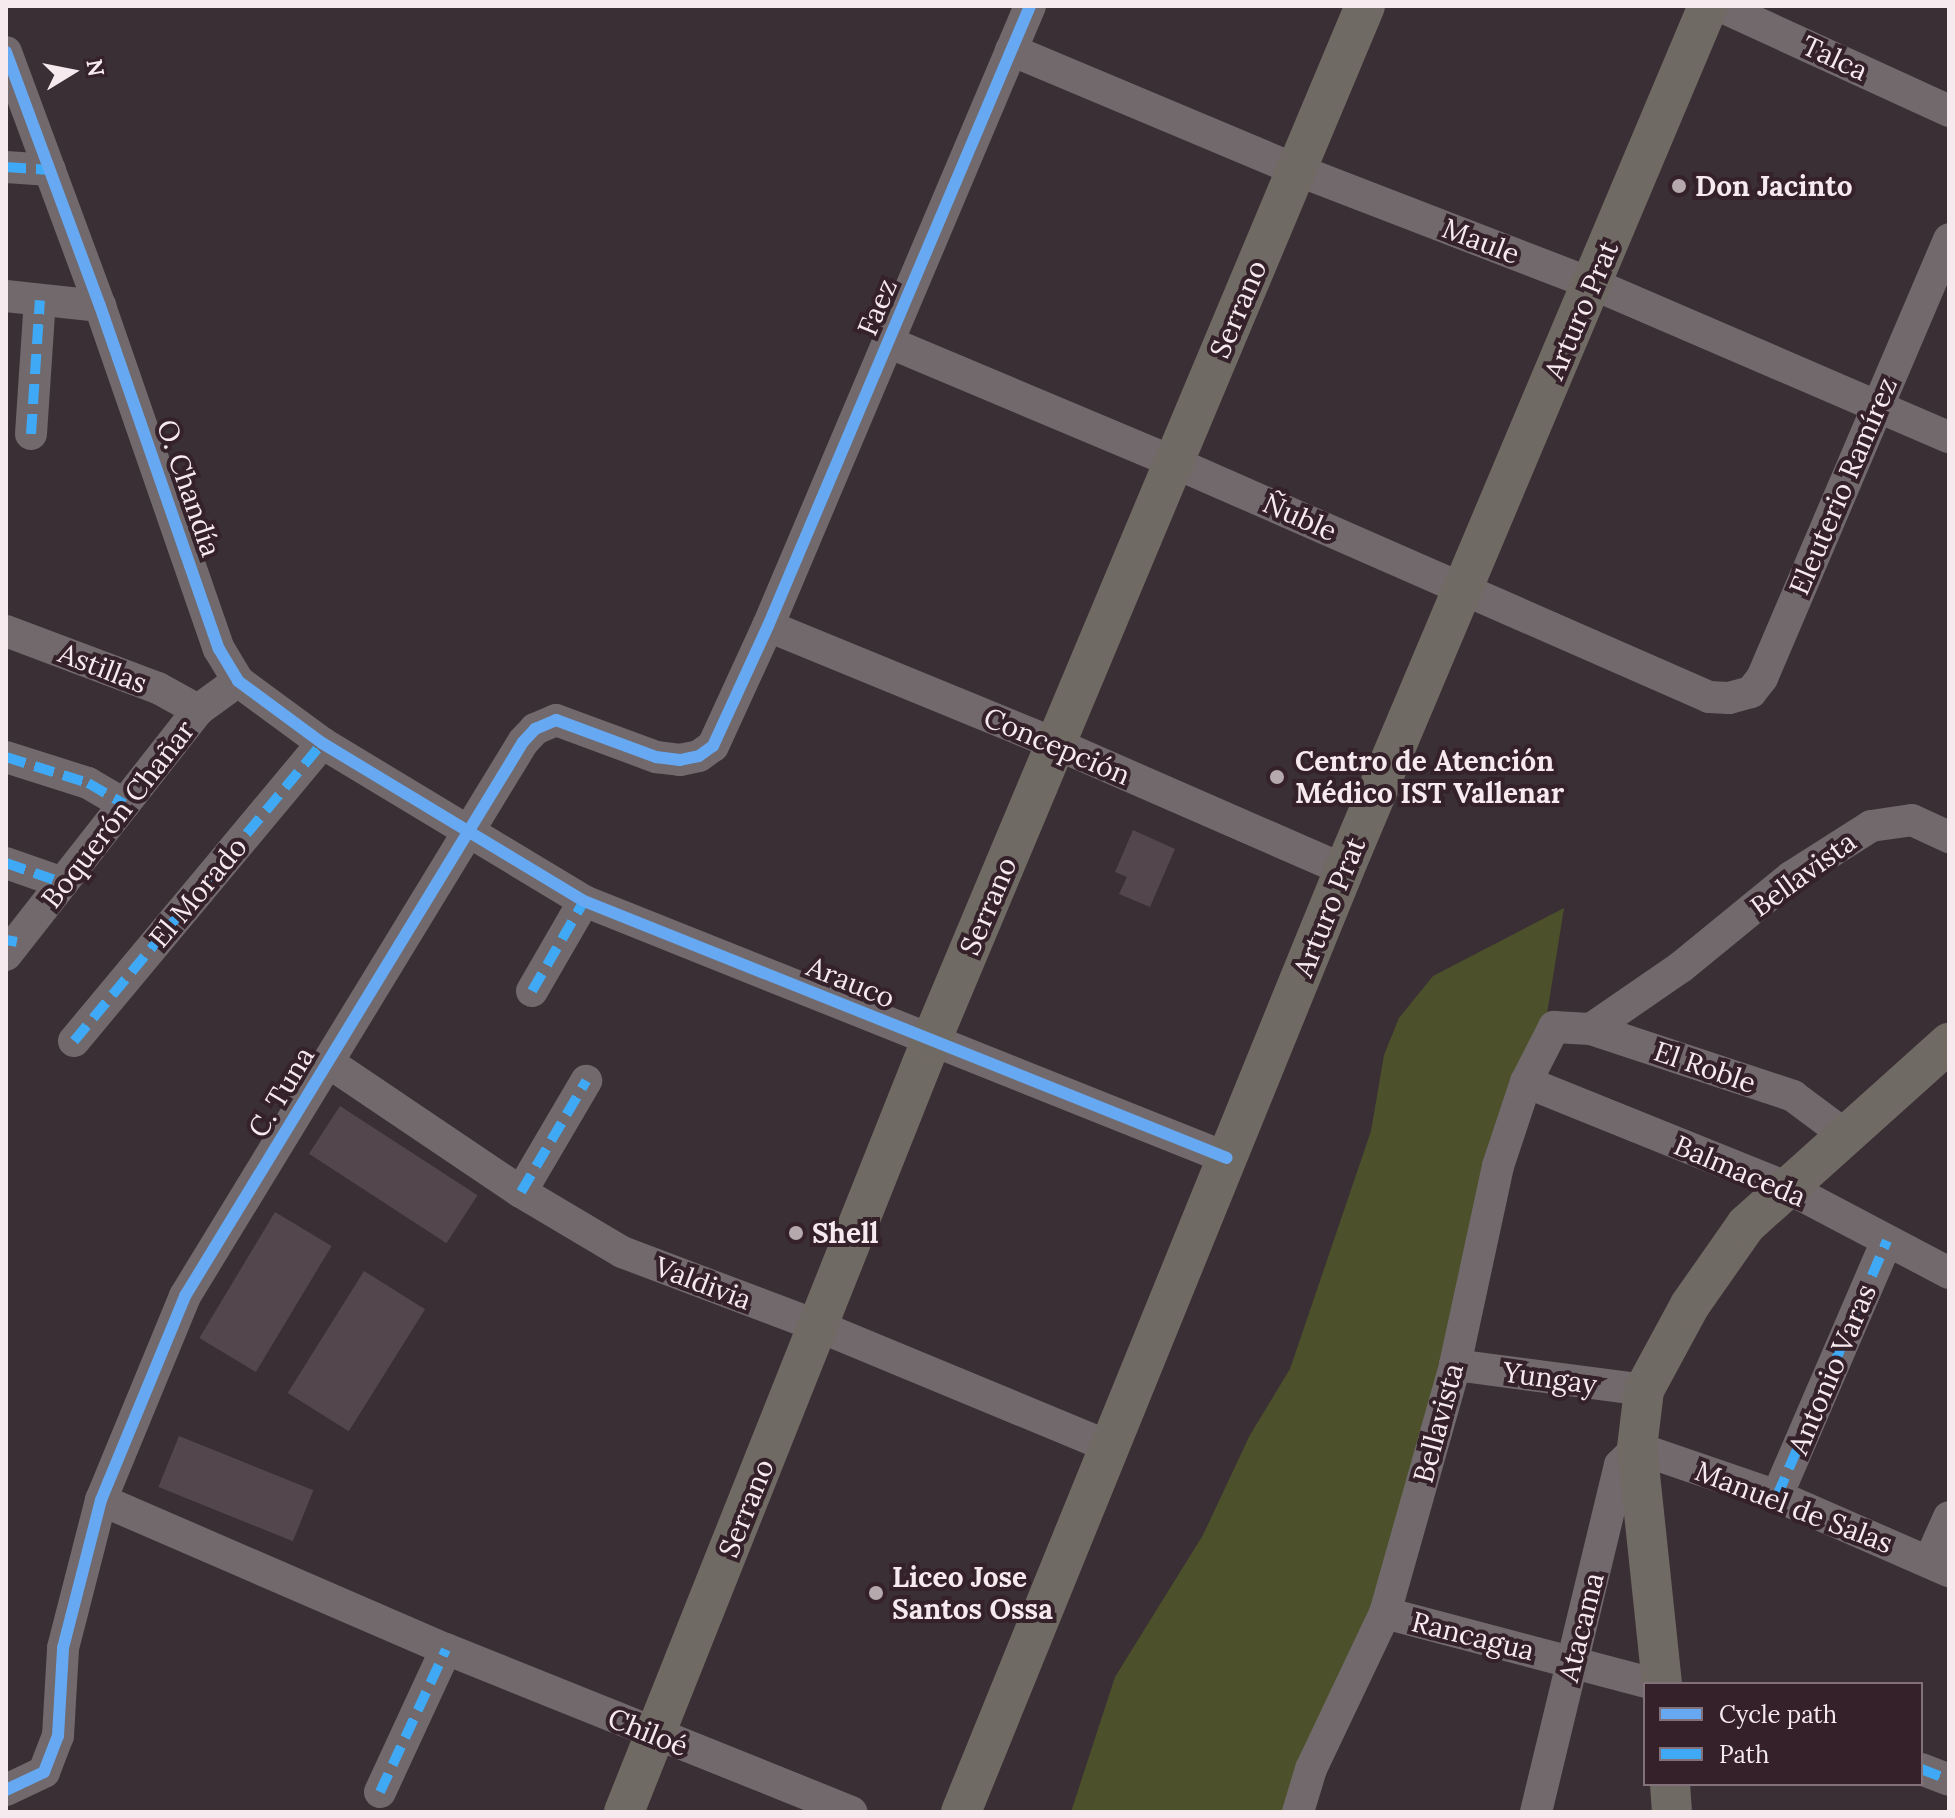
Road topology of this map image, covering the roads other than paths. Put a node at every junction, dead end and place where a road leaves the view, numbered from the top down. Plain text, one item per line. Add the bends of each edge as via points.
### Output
1 (1030, 6) edge
2 (1365, 6) edge
3 (1708, 6) edge
4 (1720, 6) edge
5 (1011, 50) junction
6 (6, 52) edge
7 (1949, 111) edge
8 (6, 167) edge
9 (50, 170) junction
10 (1297, 170) junction
11 (1949, 239) edge
12 (1593, 284) junction
13 (6, 296) edge
14 (40, 300) junction
15 (100, 306) junction
16 (888, 342) junction
17 (1876, 407) junction
18 (31, 434) dead end
19 (1949, 437) edge
20 (1173, 462) junction
21 (1461, 587) junction
22 (768, 626) junction
23 (6, 631) edge
24 (238, 681) junction
25 (1709, 697) joint
26 (198, 710) junction
27 (322, 743) junction
28 (1056, 744) junction
29 (6, 757) edge
30 (124, 804) junction
31 (465, 831) junction
32 (1949, 837) edge
33 (6, 863) edge
34 (1344, 870) junction
35 (63, 883) junction
36 (584, 901) junction
37 (10, 946) edge
38 (532, 991) dead end
39 (1554, 1027) joint
40 (1591, 1029) junction
41 (74, 1041) dead end
42 (931, 1041) junction
43 (1949, 1043) edge
44 (328, 1062) junction
45 (586, 1081) dead end
46 (1526, 1082) junction
47 (1844, 1134) junction
48 (1227, 1158) junction
49 (1786, 1187) junction
50 (521, 1192) junction
51 (1887, 1241) junction
52 (1949, 1273) edge
53 (818, 1326) junction
54 (1455, 1365) junction
55 (1644, 1390) junction
56 (1108, 1446) junction
57 (1637, 1448) junction
58 (1777, 1496) junction
59 (101, 1500) junction
60 (1949, 1517) edge
61 (1939, 1566) edge
62 (1385, 1613) junction
63 (446, 1649) junction
64 (1572, 1661) junction
65 (1647, 1682) edge
66 (1662, 1682) edge
67 (656, 1736) junction
68 (1923, 1770) edge
69 (1949, 1780) edge
70 (1670, 1786) edge
71 (6, 1790) edge
72 (380, 1792) dead end
73 (624, 1812) edge
74 (852, 1812) edge
75 (961, 1812) edge
76 (1298, 1812) edge
77 (1536, 1812) edge
78 (1672, 1812) edge

1 - 5 street, Faez
2 - 10 main road, Serrano
3 - 12 main road, Arturo Prat
4 - 7 street, Talca
5 - 10 street, Maule
5 - 16 street, Faez
6 - 9 street, O. Chandía
8 - 9 street
9 - 15 street, O. Chandía
10 - 12 street, Maule
10 - 20 main road, Serrano
11 - 17 street, Eleuterio Ramírez
12 - 17 street, Maule
12 - 21 main road, Arturo Prat
13 - 14 street
14 - 15 street
14 - 18 street
15 - 24 street, O. Chandía via 219,649
16 - 20 street, Ñuble
16 - 22 street, Faez
17 - 19 street, Maule
17 - 25 street, Eleuterio Ramírez via 1762,678 1751,692
20 - 21 street, Ñuble
20 - 28 main road, Serrano
21 - 25 street, Ñuble
21 - 34 main road, Arturo Prat
22 - 28 street, Concepción
22 - 31 street, C. Tuna via 713,746 699,756 656,757 566,721 546,722 523,742
23 - 26 street, Astillas via 158,688
24 - 26 street, Boquerón Chañar
24 - 27 street, O. Chandía
26 - 30 street, Boquerón Chañar
27 - 31 street, O. Chandía
27 - 41 street, El Morado
28 - 34 street, Concepción
28 - 42 main road, Serrano
29 - 30 street via 88,783
30 - 35 street, Boquerón Chañar
31 - 36 street, Arauco
31 - 44 street, C. Tuna
32 - 40 street, Bellavista via 1912,820 1871,826 1791,877 1681,967
33 - 35 street
34 - 48 main road, Arturo Prat
35 - 37 street, Boquerón Chañar
36 - 38 street
36 - 42 street, Arauco
39 - 40 street, El Roble
39 - 46 street, Bellavista
40 - 47 street, El Roble via 1793,1096
42 - 48 street, Arauco
42 - 53 main road, Serrano
43 - 47 main road
44 - 50 street, Valdivia
44 - 59 street, C. Tuna via 185,1296
45 - 50 street
46 - 49 street, Balmaceda
46 - 54 street, Bellavista via 1498,1166
47 - 49 main road
48 - 56 main road, Arturo Prat
49 - 51 street, Balmaceda
49 - 55 main road via 1738,1236 1690,1305
50 - 53 street, Valdivia via 622,1252
51 - 52 street, Balmaceda
51 - 58 street, Antonio Varas
53 - 56 street, Valdivia
53 - 67 main road, Serrano
54 - 55 street, Yungay
54 - 62 street, Bellavista
55 - 57 main road
56 - 75 main road, Arturo Prat
57 - 58 street, Manuel de Salas
57 - 64 street, Atacama via 1620,1465
57 - 66 main road
58 - 61 street, Manuel de Salas
59 - 63 street, Chiloé
59 - 71 street, C. Tuna via 63,1648 58,1736 44,1772
60 - 61 street
62 - 64 street, Rancagua
62 - 76 street, Bellavista via 1311,1769
63 - 67 street, Chiloé
63 - 72 street
64 - 65 street, Rancagua
64 - 77 street, Atacama
67 - 73 main road, Serrano
67 - 74 street, Chiloé
68 - 69 street
70 - 78 main road

